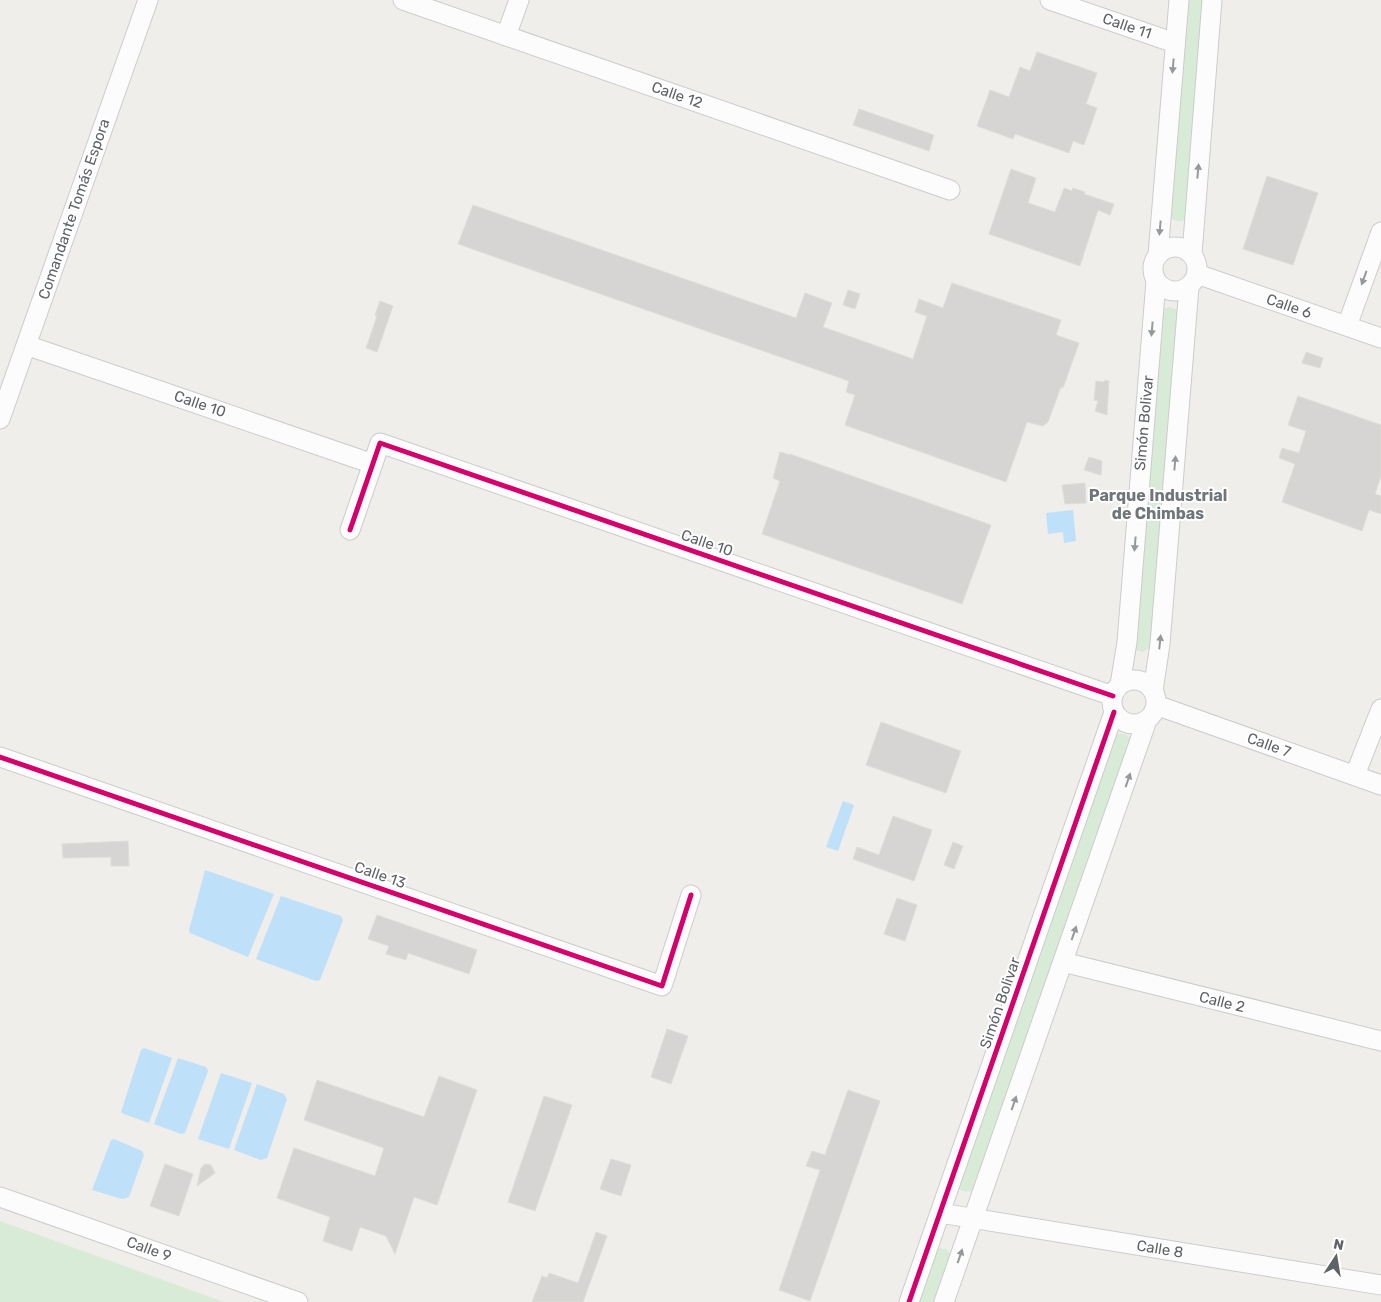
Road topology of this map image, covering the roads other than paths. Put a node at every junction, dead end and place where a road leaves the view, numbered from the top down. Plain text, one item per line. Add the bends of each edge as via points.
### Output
1 (148, 0) edge
2 (403, 0) edge
3 (519, 0) edge
4 (1050, 0) edge
5 (1179, 0) edge
6 (1212, 0) edge
7 (506, 36) junction
8 (1175, 43) junction
9 (950, 190) dead end
10 (1381, 232) edge
11 (1192, 254) junction
12 (1158, 255) junction
13 (1156, 281) junction
14 (1193, 281) junction
15 (1347, 326) junction
16 (1380, 335) edge
17 (26, 345) junction
18 (0, 418) edge
19 (373, 464) junction
20 (350, 530) dead end
21 (1116, 698) junction
22 (1152, 705) junction
23 (1381, 709) edge
24 (0, 757) edge
25 (1355, 776) junction
26 (1381, 785) edge
27 (691, 896) dead end
28 (1063, 962) junction
29 (1381, 1041) edge
30 (0, 1196) edge
31 (940, 1213) junction
32 (973, 1218) junction
33 (1381, 1285) edge
34 (298, 1302) edge
35 (909, 1302) edge
36 (944, 1302) edge

1 - 17 street, Comandante Tomás Espora
2 - 7 street, Calle 12
3 - 7 street
4 - 8 street, Calle 11
5 - 8 street
11 -> 6 street
7 - 9 street, Calle 12
8 -> 12 street
10 -> 15 street
11 - 12 street via 1175,247
11 - 14 street via 1197,264
12 - 13 street via 1153,270
13 - 14 street via 1160,286 1177,292
13 -> 21 street, Simón Bolivar via 1127,642
14 - 15 street, Calle 6
22 -> 14 street
15 - 16 street, Calle 6
17 - 18 street, Comandante Tomás Espora
17 - 19 street, Calle 10
19 - 20 street, Calle 10
19 - 21 street, Calle 10 via 380,443
21 - 22 street via 1126,681 1142,681 1148,685
21 - 22 street via 1119,718 1133,725 1140,724
21 - 31 street, Simón Bolivar
22 - 25 street, Calle 7
28 -> 22 street
23 - 25 street
24 - 27 street, Calle 13 via 662,986
25 - 26 street, Calle 7
28 - 29 street, Calle 2
32 -> 28 street
30 - 34 street, Calle 9
31 - 32 street, Calle 8
31 - 35 street, Simón Bolivar
32 - 33 street, Calle 8
36 -> 32 street

